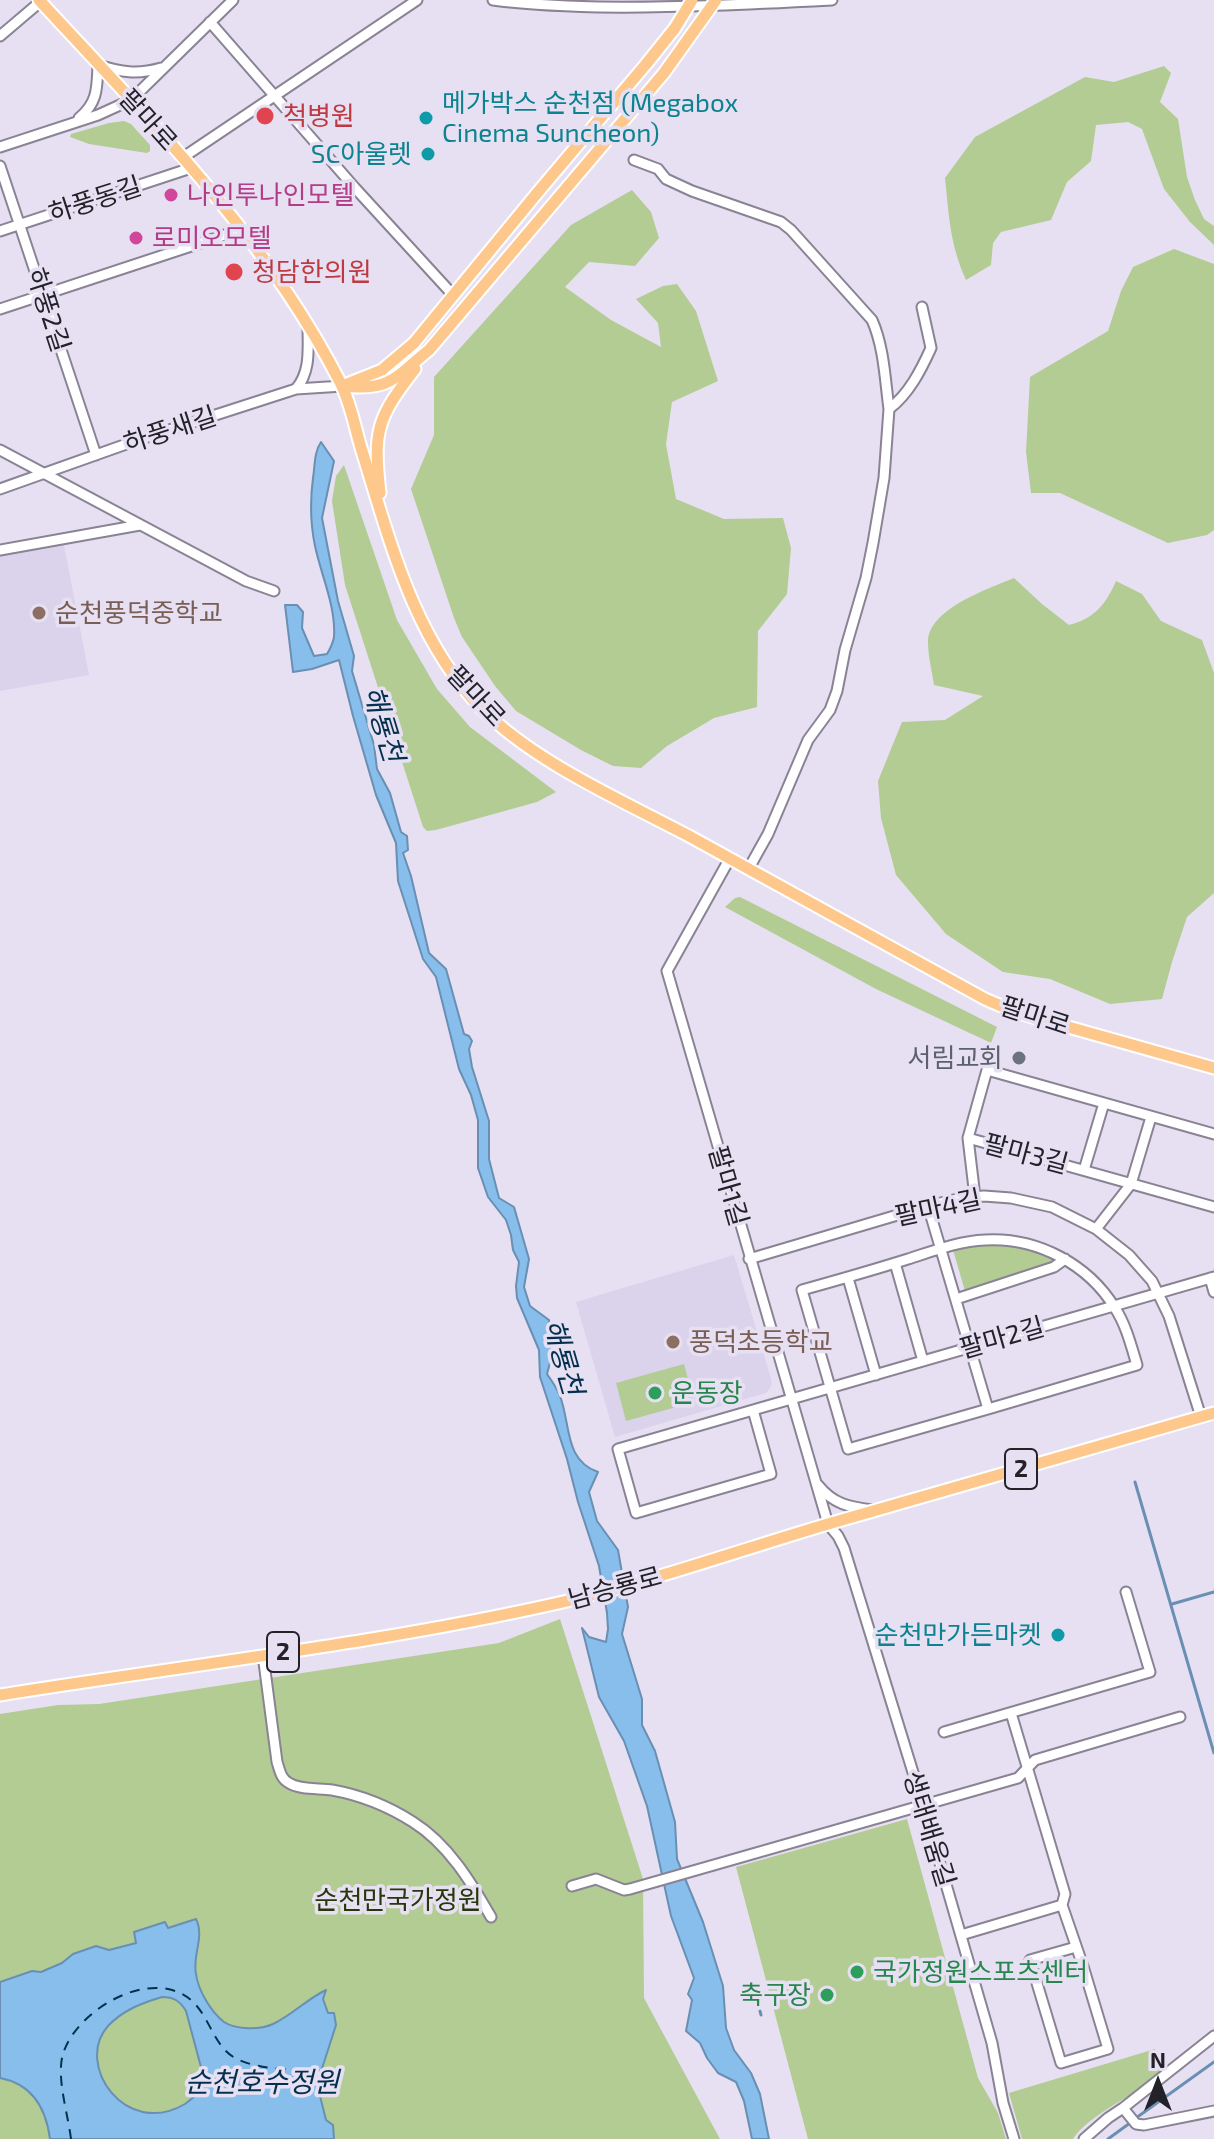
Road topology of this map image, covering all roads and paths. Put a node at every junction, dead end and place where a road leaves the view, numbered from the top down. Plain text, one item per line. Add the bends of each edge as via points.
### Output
1 (233, 0) edge
2 (417, 0) edge
3 (493, 0) edge
4 (692, 0) edge
5 (716, 0) edge
6 (832, 0) edge
7 (40, 1) edge
8 (210, 22) junction
9 (0, 36) edge
10 (98, 65) junction
11 (165, 66) junction
12 (274, 96) junction
13 (131, 100) junction
14 (74, 123) junction
15 (0, 147) edge
16 (182, 158) junction
17 (634, 160) dead end
18 (0, 166) edge
19 (191, 168) junction
20 (19, 225) junction
21 (243, 229) junction
22 (0, 231) edge
23 (453, 295) junction
24 (43, 296) junction
25 (922, 307) dead end
26 (0, 309) edge
27 (308, 326) junction
28 (429, 350) junction
29 (343, 386) junction
30 (296, 389) junction
31 (889, 409) junction
32 (0, 450) edge
33 (96, 455) junction
34 (45, 474) junction
35 (0, 489) edge
36 (384, 521) junction
37 (140, 525) junction
38 (0, 550) edge
39 (274, 591) dead end
40 (730, 858) junction
41 (749, 868) junction
42 (1214, 1068) edge
43 (1104, 1103) junction
44 (1151, 1117) junction
45 (1214, 1134) edge
46 (968, 1138) junction
47 (1084, 1170) junction
48 (1131, 1184) junction
49 (975, 1197) junction
50 (928, 1206) junction
51 (1214, 1207) edge
52 (1096, 1229) junction
53 (941, 1249) junction
54 (749, 1259) junction
55 (1065, 1259) junction
56 (895, 1263) junction
57 (1212, 1277) edge
58 (848, 1278) junction
59 (1159, 1292) junction
60 (1214, 1292) edge
61 (956, 1299) junction
62 (1114, 1306) junction
63 (970, 1347) junction
64 (923, 1361) junction
65 (876, 1375) junction
66 (830, 1388) junction
67 (791, 1399) junction
68 (988, 1409) junction
69 (753, 1410) junction
70 (1214, 1413) edge
71 (1201, 1417) junction
72 (814, 1480) junction
73 (875, 1510) junction
74 (828, 1524) junction
75 (1126, 1592) dead end
76 (263, 1655) junction
77 (0, 1695) edge
78 (1011, 1713) junction
79 (1180, 1717) dead end
80 (944, 1732) dead end
81 (1028, 1767) junction
82 (923, 1805) junction
83 (572, 1886) dead end
84 (1062, 1905) junction
85 (491, 1917) dead end
86 (961, 1935) junction
87 (1077, 1951) junction
88 (1214, 2036) edge
89 (1124, 2110) junction
90 (1214, 2111) edge
91 (1014, 2139) edge
92 (1084, 2139) edge

1 - 8 street
2 - 12 street
3 - 6 street via 620,7
4 - 23 main road, bridge via 647,63
5 - 28 main road, bridge via 664,73
7 - 9 street
7 - 10 main road, 팔마로
8 - 11 street
8 - 12 street
10 - 11 street via 130,73
10 - 13 main road, 팔마로
10 - 14 street via 95,98
11 - 13 street
12 - 16 street
12 - 23 street
13 - 14 street
13 - 16 main road, 팔마로
14 - 15 street
16 - 19 main road, 팔마로
17 - 31 street via 692,191 791,230 872,320
18 - 20 street, 하풍2길
19 - 20 street, 하풍동길
19 - 21 main road, 팔마로
20 - 22 street, 하풍동길
20 - 24 street, 하풍2길
21 - 24 street
21 - 27 main road, 팔마로
23 - 29 main road via 395,361
24 - 26 street
24 - 33 street, 하풍2길
25 - 31 street via 931,348 908,391
27 - 29 main road, 팔마로
27 - 30 street via 309,356 304,380
28 - 29 main road via 394,381 378,387
28 - 36 main road via 389,403 378,429
29 - 30 street, 하풍새길
29 - 36 main road, 팔마로
30 - 33 street, 하풍새길
31 - 41 street via 873,543 837,691 808,740
32 - 34 street
33 - 34 street, 하풍새길
34 - 35 street, 하풍새길
34 - 37 street
36 - 40 main road, 팔마로 via 431,641 483,710 544,756
37 - 38 street
37 - 39 street
40 - 41 main road, 팔마로
40 - 54 street, 팔마1길 via 667,971
41 - 42 main road, 팔마로 via 1015,1012
43 - 44 street
43 - 46 street via 987,1070
43 - 47 street, 팔마3길
44 - 45 street
44 - 48 street
46 - 47 street, 팔마3길
46 - 49 street
47 - 48 street, 팔마3길
48 - 51 street, 팔마3길
48 - 52 street
49 - 50 street, 팔마4길
49 - 52 street, 팔마4길 via 1030,1201
50 - 53 street
50 - 54 street, 팔마4길
52 - 59 street, 팔마4길 via 1129,1255
53 - 55 street via 996,1240 1030,1245
53 - 56 street
53 - 61 street
54 - 67 street, 팔마1길
55 - 61 street
55 - 62 street
56 - 58 street
56 - 64 street
57 - 59 street, 팔마2길
57 - 60 street
58 - 65 street
58 - 66 street via 802,1290
59 - 62 street, 팔마2길
59 - 71 street, 팔마4길
61 - 63 street
62 - 63 street, 팔마2길
62 - 68 street via 1137,1365
63 - 64 street, 팔마2길
63 - 68 street
64 - 65 street, 팔마2길
65 - 66 street, 팔마2길
66 - 67 street, 팔마2길
66 - 68 street via 848,1449
67 - 69 street, 팔마2길
67 - 72 street, 팔마1길
69 - 69 street, 팔마2길 via 618,1449 636,1513 771,1474
70 - 71 main road, 남승룡로 / 2
71 - 73 main road, 남승룡로 / 2
72 - 73 street via 837,1503
72 - 74 street, 팔마1길
73 - 74 main road, 남승룡로 / 2
74 - 76 main road, 남승룡로 / 2 via 564,1601
74 - 82 street, 생태배움길 via 844,1548
75 - 78 street via 1150,1672
76 - 77 main road, 남승룡로 / 2
76 - 85 street via 277,1762 285,1781 365,1799 416,1823 452,1858
78 - 80 street
78 - 81 street
79 - 81 street via 1035,1760
81 - 82 street via 1018,1778
81 - 84 street via 1065,1894
82 - 83 street via 630,1889 596,1879
82 - 86 street, 생태배움길
84 - 86 street
84 - 87 street
86 - 91 street, 생태배움길
87 - 87 street via 1030,1960 1061,2063 1108,2049
88 - 89 street
89 - 90 street via 1144,2125
89 - 92 street

